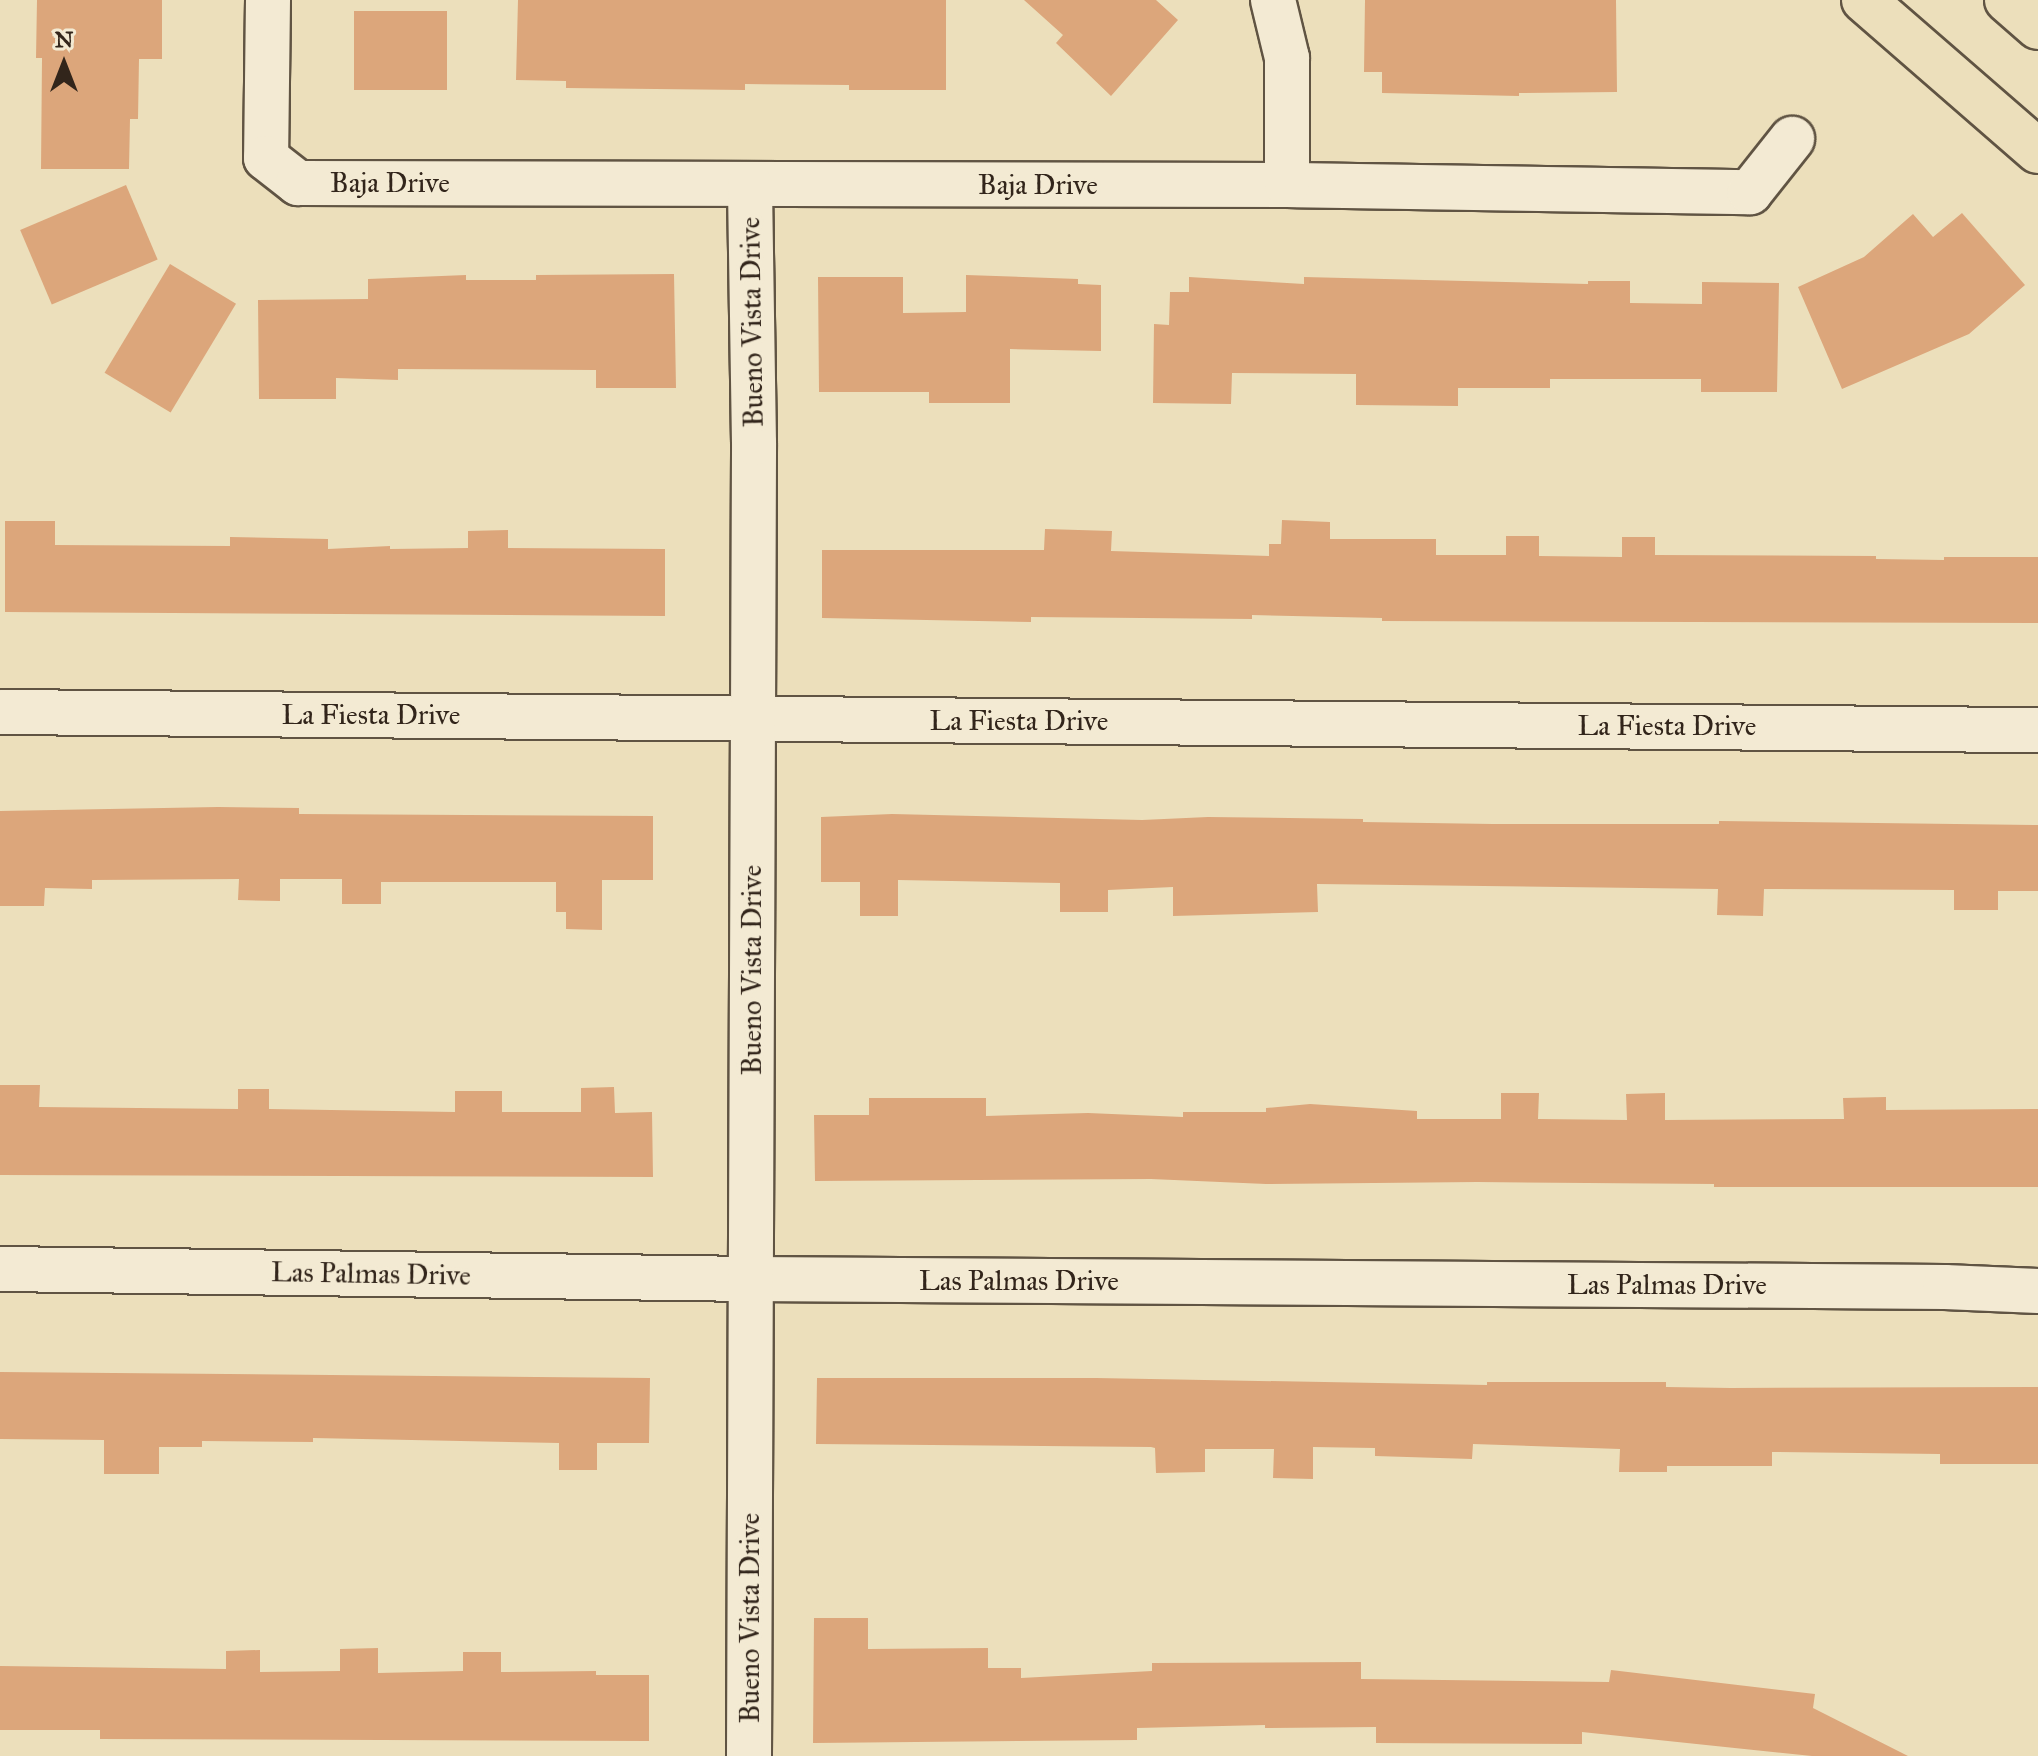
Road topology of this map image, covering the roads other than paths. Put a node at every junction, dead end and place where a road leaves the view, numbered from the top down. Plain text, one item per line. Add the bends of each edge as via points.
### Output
1 (268, 0) edge
2 (1273, 0) edge
3 (1864, 0) edge
4 (2007, 0) edge
5 (2038, 27) edge
6 (1792, 139) dead end
7 (2038, 151) edge
8 (750, 185) junction
9 (1287, 185) junction
10 (0, 712) edge
11 (753, 718) junction
12 (2038, 730) edge
13 (0, 1269) edge
14 (750, 1279) junction
15 (2038, 1291) edge
16 (749, 1756) edge

1 - 8 street, Baja Drive via 266,158 298,183
2 - 9 street via 1287,58
3 - 7 main road
4 - 5 main road
6 - 9 street, Baja Drive via 1750,192
8 - 9 street, Baja Drive
8 - 11 street, Bueno Vista Drive
10 - 11 street, La Fiesta Drive
11 - 12 street, La Fiesta Drive
11 - 14 street, Bueno Vista Drive
13 - 14 street, Las Palmas Drive
14 - 15 street, Las Palmas Drive
14 - 16 street, Bueno Vista Drive

